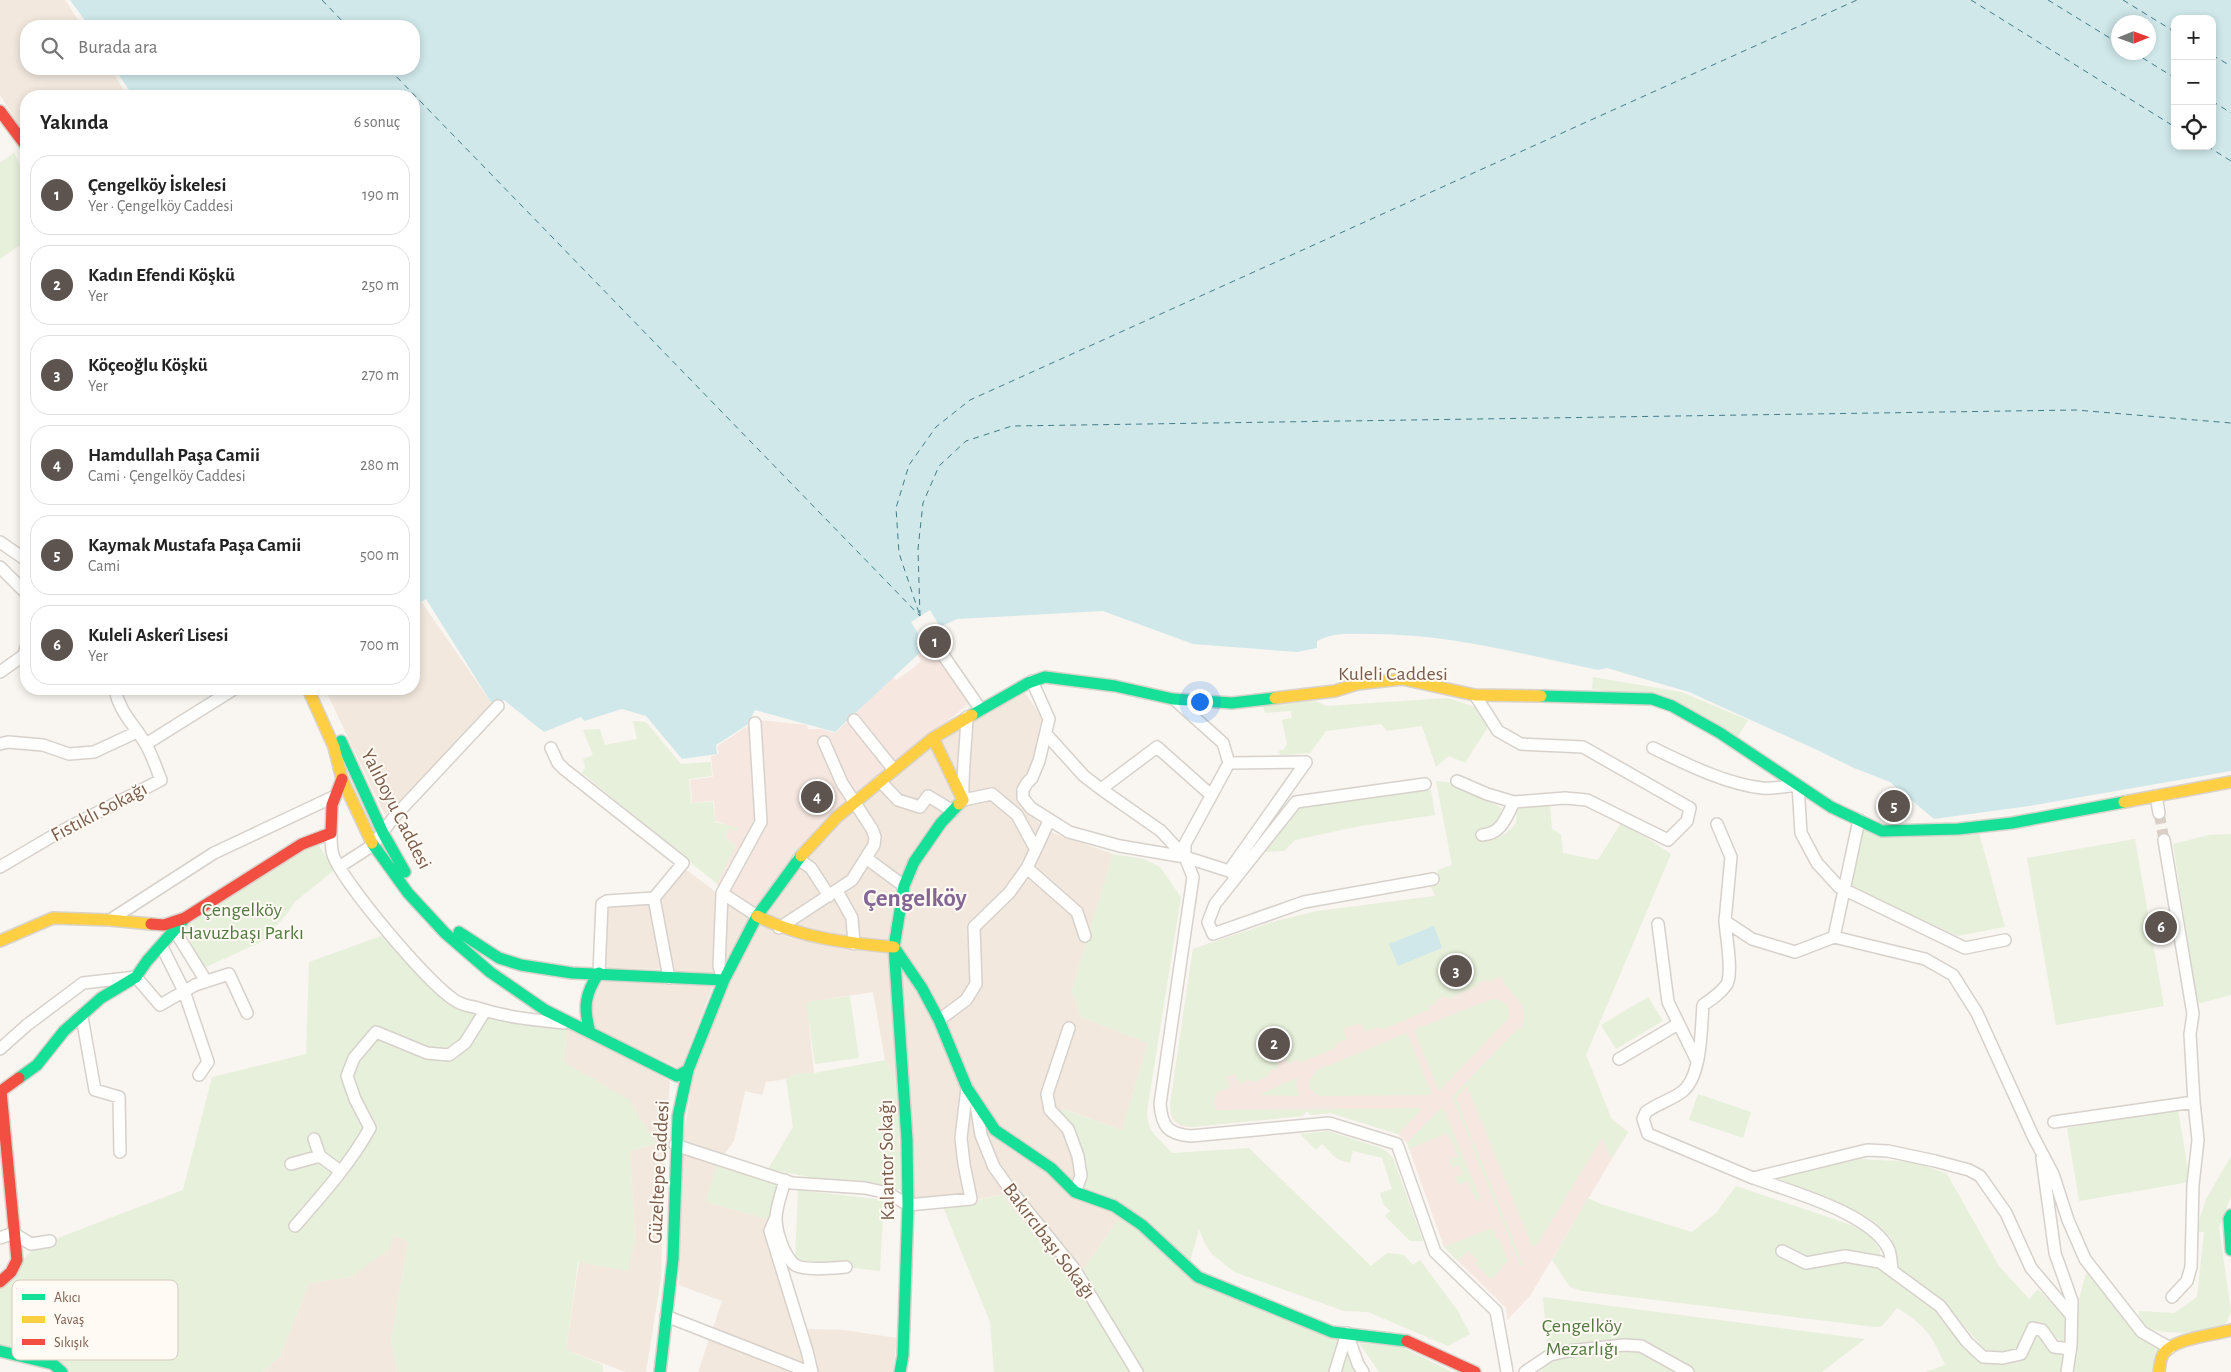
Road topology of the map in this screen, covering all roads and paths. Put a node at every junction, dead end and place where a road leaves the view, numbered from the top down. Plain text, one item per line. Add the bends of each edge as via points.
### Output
1 (0, 111) edge
2 (20, 138) edge
3 (0, 542) edge
4 (20, 556) edge
5 (0, 567) edge
6 (20, 586) edge
7 (941, 652) dead end
8 (20, 658) edge
9 (0, 672) edge
10 (1032, 681) junction
11 (1325, 693) junction
12 (1470, 694) junction
13 (116, 695) edge
14 (224, 695) edge
15 (311, 695) edge
16 (319, 695) edge
17 (1174, 698) junction
18 (498, 706) dead end
19 (981, 710) junction
20 (967, 717) junction
21 (854, 720) dead end
22 (755, 723) dead end
23 (137, 732) junction
24 (1046, 734) junction
25 (933, 738) junction
26 (824, 742) dead end
27 (0, 744) edge
28 (146, 744) junction
29 (551, 748) dead end
30 (1653, 748) dead end
31 (1229, 763) junction
32 (894, 770) junction
33 (342, 779) junction
34 (880, 781) junction
35 (1457, 781) dead end
36 (2231, 782) edge
37 (1425, 784) dead end
38 (1798, 786) junction
39 (1100, 789) junction
40 (1212, 795) junction
41 (2156, 796) junction
42 (333, 797) junction
43 (963, 800) junction
44 (1514, 802) junction
45 (855, 803) junction
46 (953, 811) junction
47 (2159, 812) tunnel mouth
48 (1859, 820) junction
49 (1049, 821) junction
50 (1717, 824) dead end
51 (330, 833) junction
52 (383, 833) junction
53 (1482, 835) dead end
54 (2164, 840) tunnel mouth
55 (373, 846) junction
56 (1035, 848) junction
57 (1185, 857) junction
58 (866, 858) junction
59 (798, 859) junction
60 (0, 867) edge
61 (339, 867) junction
62 (1027, 868) junction
63 (1233, 873) junction
64 (1433, 878) dead end
65 (904, 886) junction
66 (1844, 889) junction
67 (722, 893) junction
68 (833, 893) junction
69 (654, 898) junction
70 (757, 916) junction
71 (185, 918) junction
72 (110, 920) junction
73 (1725, 921) junction
74 (1658, 924) dead end
75 (779, 928) junction
76 (175, 931) junction
77 (1085, 936) dead end
78 (1834, 937) junction
79 (2005, 940) dead end
80 (0, 941) edge
81 (854, 944) junction
82 (161, 945) junction
83 (894, 947) junction
84 (572, 973) junction
85 (599, 973) junction
86 (136, 977) junction
87 (668, 978) junction
88 (724, 980) junction
89 (206, 981) junction
90 (184, 991) junction
91 (485, 1011) junction
92 (247, 1013) dead end
93 (556, 1016) junction
94 (82, 1017) junction
95 (939, 1020) junction
96 (574, 1024) junction
97 (1678, 1024) junction
98 (1069, 1028) dead end
99 (590, 1032) junction
100 (0, 1049) edge
101 (1619, 1058) dead end
102 (1697, 1061) junction
103 (688, 1070) junction
104 (199, 1075) dead end
105 (677, 1076) junction
106 (967, 1088) junction
107 (682, 1089) junction
108 (2194, 1102) junction
109 (975, 1103) junction
110 (2054, 1122) dead end
111 (314, 1139) dead end
112 (675, 1145) junction
113 (120, 1152) dead end
114 (2041, 1152) junction
115 (320, 1156) junction
116 (291, 1164) dead end
117 (340, 1172) junction
118 (1753, 1178) junction
119 (785, 1180) junction
120 (1076, 1192) junction
121 (908, 1206) junction
122 (2231, 1215) edge
123 (776, 1217) junction
124 (294, 1226) dead end
125 (13, 1233) junction
126 (0, 1238) edge
127 (50, 1241) dead end
128 (2231, 1250) edge
129 (1782, 1251) dead end
130 (846, 1267) dead end
131 (1892, 1269) junction
132 (0, 1282) edge
133 (2172, 1297) dead end
134 (2071, 1315) junction
135 (666, 1316) junction
136 (2231, 1330) edge
137 (1348, 1334) junction
138 (2170, 1348) junction
139 (2070, 1349) junction
140 (37, 1360) edge
141 (62, 1372) edge
142 (660, 1372) edge
143 (811, 1372) edge
144 (900, 1372) edge
145 (1137, 1372) edge
146 (1335, 1372) edge
147 (1363, 1372) edge
148 (1475, 1372) edge
149 (1507, 1372) edge
150 (1525, 1372) edge
151 (1688, 1372) edge
152 (2067, 1372) edge
153 (2159, 1372) edge

1 - 2 main road
3 - 4 street
5 - 6 street
7 - 19 street
8 - 9 street
10 - 17 main road via 1056,677
10 - 19 main road, Güzeltepe Caddesi
10 - 24 street via 1049,720
11 - 12 main road, Kuleli Caddesi
11 - 12 main road, Kuleli Caddesi via 1357,684 1402,679
11 - 17 main road via 1232,703
12 - 38 main road via 1652,699 1672,706 1720,733
12 - 44 street via 1498,731 1521,744 1583,747 1690,808 1687,821 1668,840 1587,800 1565,798
13 - 23 street, Fıstıklı Sokağı
14 - 28 street
15 - 33 main road, Yalıboyu Caddesi via 334,747
16 - 52 main road, Yalıboyu Caddesi
17 - 31 street via 1223,743
18 - 52 street via 394,817
19 - 20 main road, Güzeltepe Caddesi
20 - 25 main road, Güzeltepe Caddesi
20 - 43 street
21 - 32 street
22 - 67 street via 761,822
23 - 27 street via 94,752 69,754 43,745
23 - 28 street, Fıstıklı Sokağı
24 - 39 street
24 - 49 street via 1040,761 1023,790 1023,798
25 - 32 main road, Güzeltepe Caddesi
25 - 43 main road
26 - 45 street via 842,784
28 - 60 street, Fıstıklı Sokağı via 160,780
29 - 69 street via 564,770 683,863
30 - 38 street via 1736,781 1763,788
31 - 40 street
31 - 63 street via 1306,762
32 - 34 main road, Güzeltepe Caddesi
33 - 42 main road
33 - 55 main road, Yalıboyu Caddesi
34 - 45 main road, Güzeltepe Caddesi
34 - 46 street via 898,800 920,807 928,796
35 - 44 street
36 - 41 main road
37 - 63 street via 1296,802
38 - 48 main road
38 - 66 street via 1801,833 1817,863
39 - 40 street via 1157,747
39 - 57 street via 1161,831
40 - 57 street via 1185,844
41 - 47 street
41 - 48 main road via 2012,823 1958,828 1882,831
42 - 51 main road
42 - 72 street via 214,853
43 - 46 main road, Kalantor Sokağı
43 - 56 street via 992,794 1017,814
44 - 53 street via 1499,830
45 - 58 street via 875,837
45 - 59 main road, Güzeltepe Caddesi via 837,817
46 - 65 main road, Kalantor Sokağı via 914,862
48 - 66 street
49 - 56 street
49 - 57 street via 1069,832
50 - 73 street via 1731,857
51 - 61 street via 332,854
51 - 71 main road via 302,844
52 - 55 street
52 - 84 main road, Yalıboyu Caddesi via 411,883 447,923 499,958 520,965
54 - 108 street via 2193,1014 2190,1034
55 - 61 street
55 - 93 main road, Yalıboyu Caddesi via 408,893 445,933 495,975
56 - 62 street
57 - 63 street
57 - 149 street via 1193,877 1160,1104 1161,1118 1168,1129 1178,1135 1329,1123 1397,1144 1435,1252 1496,1311
58 - 65 street
58 - 68 street via 852,880
59 - 68 street via 811,868
59 - 70 main road, Güzeltepe Caddesi
61 - 91 street via 371,912 430,979 456,1001
62 - 77 street via 1077,912
62 - 95 street via 1009,893 974,927 976,984 966,1000
63 - 64 street via 1208,922 1213,934 1304,902
65 - 83 main road, Kalantor Sokağı
66 - 78 street
66 - 79 street via 1965,948
67 - 70 street
67 - 88 street via 719,967
68 - 75 street
68 - 81 street via 852,918
69 - 85 street via 602,904
69 - 87 street
70 - 75 main road
70 - 88 main road, Güzeltepe Caddesi
71 - 72 main road via 164,925
71 - 76 main road
72 - 80 main road via 53,918
73 - 78 street via 1752,939 1795,952
73 - 102 street via 1728,982 1718,996 1704,1005
74 - 97 street via 1668,1002
75 - 81 main road
76 - 82 main road
76 - 89 street
78 - 114 street via 1925,959 1953,975 1977,1013
81 - 83 main road
82 - 86 main road
82 - 90 street
83 - 95 main road
83 - 121 main road, Kalantor Sokağı via 907,1140
84 - 85 main road, Yalıboyu Caddesi
84 - 93 main road via 579,986 573,1004
85 - 87 main road, Yalıboyu Caddesi
85 - 99 main road via 585,995 584,1011
86 - 90 street via 160,1005
86 - 94 main road via 101,998
86 - 100 street via 84,983
87 - 88 main road, Yalıboyu Caddesi
88 - 103 main road, Güzeltepe Caddesi
89 - 90 street
89 - 92 street via 229,974
90 - 104 street via 208,1062
91 - 96 street via 522,1019
91 - 117 street via 465,1043 449,1054 427,1053 376,1032 354,1058 347,1076 370,1128
93 - 96 main road, Yalıboyu Caddesi
94 - 113 street via 95,1090 119,1098
94 - 125 main road via 64,1031 37,1065 1,1090
95 - 106 main road
96 - 99 main road, Yalıboyu Caddesi
97 - 101 street
97 - 102 street
98 - 120 street via 1047,1094 1050,1110 1068,1129 1078,1156 1081,1176
99 - 105 main road, Yalıboyu Caddesi
102 - 118 street via 1685,1089 1646,1112 1644,1127 1648,1134
103 - 105 main road
103 - 107 main road, Güzeltepe Caddesi
105 - 107 main road
106 - 109 main road
106 - 121 street via 961,1138 971,1199
107 - 112 main road, Güzeltepe Caddesi
108 - 110 street
108 - 133 street via 2198,1140 2193,1185 2191,1267 2186,1281
109 - 120 main road via 995,1130 1051,1168
109 - 145 street, Bakırcıbaşı Sokağı via 981,1135 994,1167 1075,1270
111 - 115 street
112 - 119 street
112 - 135 main road, Güzeltepe Caddesi via 673,1258
114 - 134 street via 2055,1253 2072,1301
114 - 138 street via 2053,1174 2085,1259 2142,1332
115 - 116 street
115 - 117 street
117 - 124 street
118 - 131 street via 1848,1214 1873,1228 1889,1250
118 - 134 street via 1867,1150 1936,1161 1975,1173 2006,1213 2032,1268
119 - 121 street via 866,1188 888,1193
119 - 123 street
120 - 137 main road via 1114,1206 1142,1225 1198,1277 1332,1332
121 - 144 main road, Kalantor Sokağı
122 - 128 main road
123 - 130 street via 782,1245 796,1265
123 - 143 street via 770,1231
125 - 126 street
125 - 127 street via 31,1244
125 - 132 main road via 17,1260 11,1272
129 - 131 street via 1806,1263 1845,1256 1880,1262
131 - 139 street via 1940,1306 1983,1357 2003,1358 2021,1354 2033,1328 2042,1330 2054,1347
134 - 139 street
135 - 142 main road, Güzeltepe Caddesi
135 - 143 street
136 - 138 main road
137 - 146 street
137 - 147 street
137 - 148 main road via 1404,1340
138 - 153 main road via 2164,1354
139 - 152 street
140 - 141 main road via 53,1364
150 - 151 street via 1550,1355 1624,1345 1642,1346

